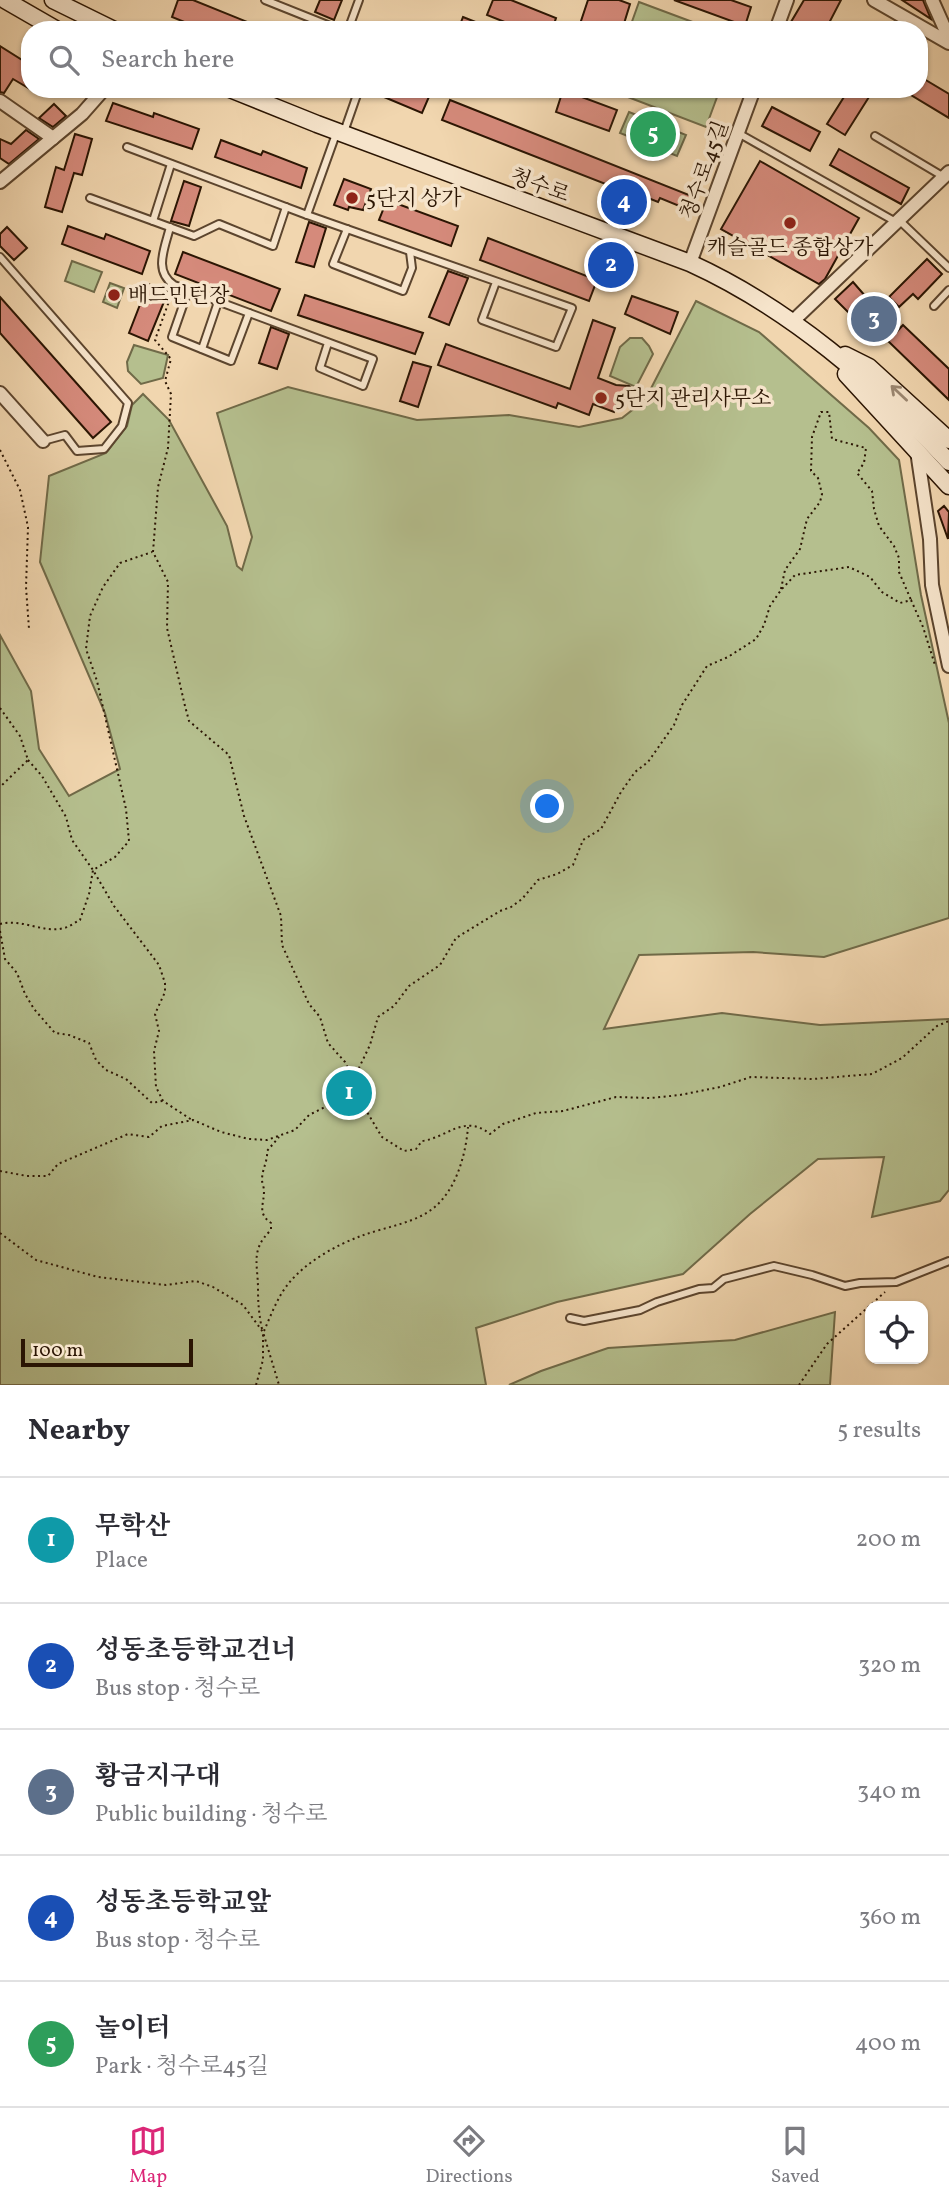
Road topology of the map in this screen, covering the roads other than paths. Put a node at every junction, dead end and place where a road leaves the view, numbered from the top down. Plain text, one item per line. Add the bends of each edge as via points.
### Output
1 (5, 0) edge
2 (53, 0) edge
3 (265, 0) edge
4 (359, 0) edge
5 (787, 0) edge
6 (874, 0) edge
7 (932, 0) edge
8 (283, 3) edge
9 (41, 21) edge
10 (96, 21) edge
11 (321, 21) edge
12 (351, 21) edge
13 (779, 21) edge
14 (911, 21) edge
15 (928, 31) edge
16 (949, 38) edge
17 (949, 43) edge
18 (96, 98) edge
19 (252, 98) edge
20 (355, 98) edge
21 (751, 98) edge
22 (0, 101) edge
23 (738, 132) junction
24 (340, 133) junction
25 (875, 136) dead end
26 (53, 138) junction
27 (127, 147) dead end
28 (172, 164) junction
29 (947, 174) edge
30 (3, 175) edge
31 (90, 198) dead end
32 (286, 207) junction
33 (307, 215) junction
34 (153, 221) junction
35 (898, 221) junction
36 (170, 227) junction
37 (346, 229) junction
38 (410, 252) junction
39 (0, 257) edge
40 (691, 264) junction
41 (949, 268) edge
42 (496, 282) junction
43 (188, 290) junction
44 (949, 290) edge
45 (218, 302) junction
46 (934, 306) dead end
47 (250, 313) junction
48 (792, 322) junction
49 (328, 343) junction
50 (824, 344) junction
51 (202, 349) junction
52 (0, 393) edge
53 (949, 440) edge
54 (43, 441) joint
55 (917, 451) junction
56 (949, 462) edge
57 (949, 486) edge
58 (945, 666) edge
59 (949, 1261) edge
60 (570, 1318) dead end

1 - 9 main road
2 - 10 main road
3 - 8 lane
4 - 12 lane
5 - 13 street
6 - 14 street
7 - 16 street
8 - 11 lane
15 - 17 street
18 - 26 street
19 - 24 main road, 청수로
20 - 24 lane
21 - 23 street, 청수로45길
22 - 26 street
23 - 35 lane
23 - 40 street, 청수로45길
24 - 33 lane
24 - 40 main road, 청수로
25 - 29 lane
26 - 30 street
27 - 28 lane
28 - 32 lane
28 - 34 lane
29 - 35 street
31 - 34 lane
32 - 33 lane
32 - 36 lane via 274,246 219,224 194,236
33 - 37 lane
34 - 36 lane
35 - 41 lane
35 - 48 street
36 - 43 lane via 162,265 166,279
37 - 38 lane
37 - 38 lane via 333,264 403,291 412,268
38 - 42 lane
39 - 54 lane via 128,402 122,426 104,449 77,451 65,435
40 - 48 main road, 청수로 via 732,282
42 - 42 lane via 572,308 556,347 482,320
43 - 45 lane
43 - 51 lane via 172,337
44 - 46 lane
45 - 47 lane
45 - 51 lane
47 - 49 lane
47 - 51 lane via 231,361
48 - 50 main road, 청수로
49 - 49 lane via 373,359 363,386 320,368
53 -> 50 main road, 청수로 via 869,368
50 - 55 main road, 청수로 via 854,385
50 - 56 main road, 청수로
52 - 54 street
55 - 57 main road, 청수로
55 - 58 street
59 - 60 lane via 896,1282 838,1285 774,1266 640,1310 584,1321

